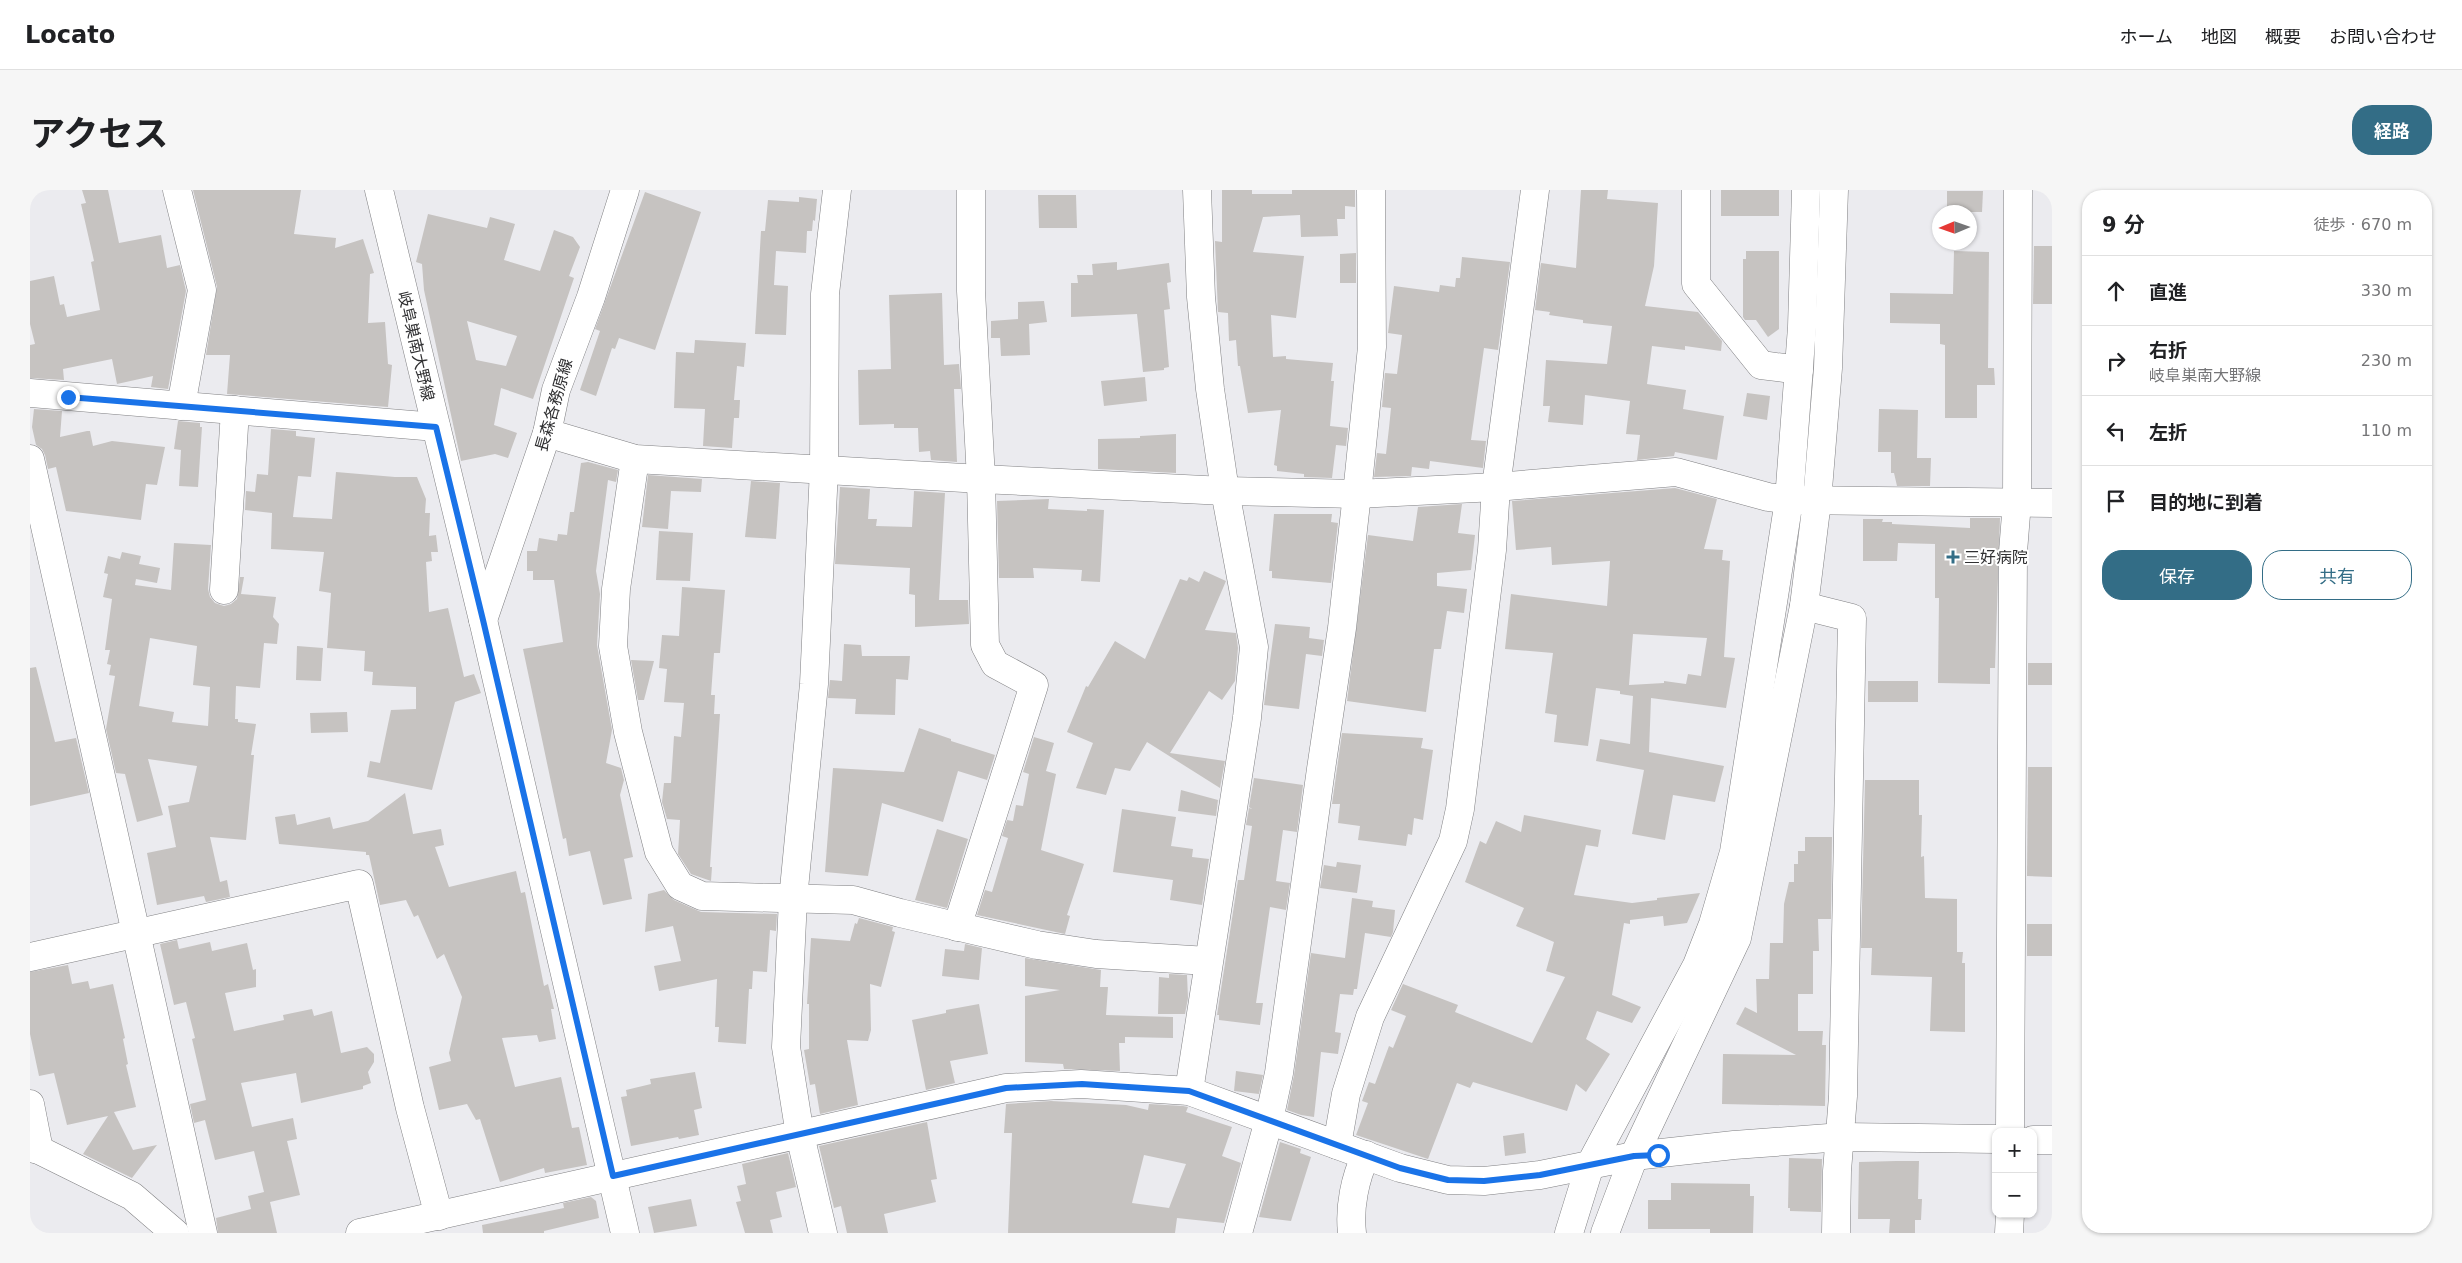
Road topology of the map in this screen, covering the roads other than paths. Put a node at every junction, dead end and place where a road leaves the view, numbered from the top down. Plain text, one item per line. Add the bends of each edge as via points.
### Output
1 (177, 190) edge
2 (379, 190) edge
3 (625, 190) edge
4 (837, 190) edge
5 (971, 190) edge
6 (1197, 190) edge
7 (1371, 190) edge
8 (1536, 190) edge
9 (1696, 190) edge
10 (1806, 190) edge
11 (1834, 190) edge
12 (2018, 190) edge
13 (1799, 370) junction
14 (30, 393) edge
15 (181, 406) junction
16 (235, 410) junction
17 (436, 427) junction
18 (547, 433) junction
19 (30, 459) edge
20 (634, 459) junction
21 (824, 469) junction
22 (981, 479) junction
23 (1496, 487) junction
24 (1225, 490) junction
25 (1357, 494) junction
26 (1789, 500) junction
27 (1817, 502) junction
28 (2017, 502) junction
29 (2052, 503) edge
30 (224, 590) dead end
31 (1804, 606) junction
32 (483, 620) junction
33 (793, 899) junction
34 (957, 927) junction
35 (135, 934) junction
36 (30, 957) edge
37 (1208, 960) junction
38 (1189, 1091) junction
39 (30, 1104) edge
40 (1269, 1120) junction
41 (2010, 1128) edge
42 (800, 1135) junction
43 (1842, 1138) junction
44 (1992, 1139) edge
45 (2037, 1140) edge
46 (2052, 1140) edge
47 (1337, 1145) junction
48 (35, 1149) edge
49 (1366, 1155) junction
50 (1634, 1156) junction
51 (1590, 1165) junction
52 (613, 1176) junction
53 (439, 1216) junction
54 (2010, 1218) edge
55 (175, 1233) edge
56 (203, 1233) edge
57 (360, 1233) edge
58 (625, 1233) edge
59 (823, 1233) edge
60 (1238, 1233) edge
61 (1352, 1233) edge
62 (1569, 1233) edge
63 (1605, 1233) edge
64 (1836, 1233) edge
65 (2009, 1233) edge

1 - 15 street via 202,290
2 - 17 street, 岐阜巣南大野線
3 - 18 street, 長森各務原線 via 591,297 556,390
4 - 21 street via 825,294
5 - 22 street via 971,291
6 - 24 street via 1201,297
7 - 25 street via 1372,348
8 - 23 street
9 - 13 street via 1696,284 1761,365
10 - 13 street
11 - 27 street via 1828,368
12 - 28 street
13 - 26 street
14 - 15 street
15 - 16 street
16 - 17 street
16 - 30 street
17 - 32 street, 岐阜巣南大野線
18 - 20 street
18 - 32 street, 長森各務原線
19 - 35 street
20 - 21 street
20 - 33 street via 616,589 613,646 628,732 659,852 680,886 702,896
21 - 22 street
21 - 33 street via 814,684
22 - 24 street
22 - 34 street via 985,645 995,664 1034,685
23 - 25 street
23 - 26 street via 1676,472
23 - 47 street via 1486,598 1460,809 1453,841 1370,1017 1346,1094
24 - 25 street
24 - 37 street via 1254,647 1247,718
25 - 40 street via 1342,628 1279,1073
26 - 27 street
26 - 51 street via 1734,852 1714,924 1697,965
27 - 28 street
27 - 31 street
28 - 29 street
28 - 41 street via 2013,552
31 - 43 street via 1852,618
31 - 50 street via 1737,938
32 - 52 street, 岐阜巣南大野線
33 - 34 street via 853,900
33 - 42 street via 786,1047
34 - 37 street via 1096,954
35 - 36 street
35 - 53 street via 359,884 410,1108
35 - 56 street
37 - 38 street
38 - 40 street
38 - 42 street via 1082,1084 1006,1088
39 - 48 street
40 - 47 street
40 - 60 street
42 - 52 street
42 - 59 street
43 - 44 street
43 - 50 street
43 - 64 street via 1837,1171
45 - 46 street
47 - 49 street
48 - 55 street via 132,1196
49 - 51 street via 1400,1168 1448,1180 1484,1181
49 - 61 street via 1357,1174
50 - 51 street
50 - 63 street
51 - 62 street
52 - 53 street
52 - 58 street, 岐阜巣南大野線
53 - 57 street
54 - 65 street

